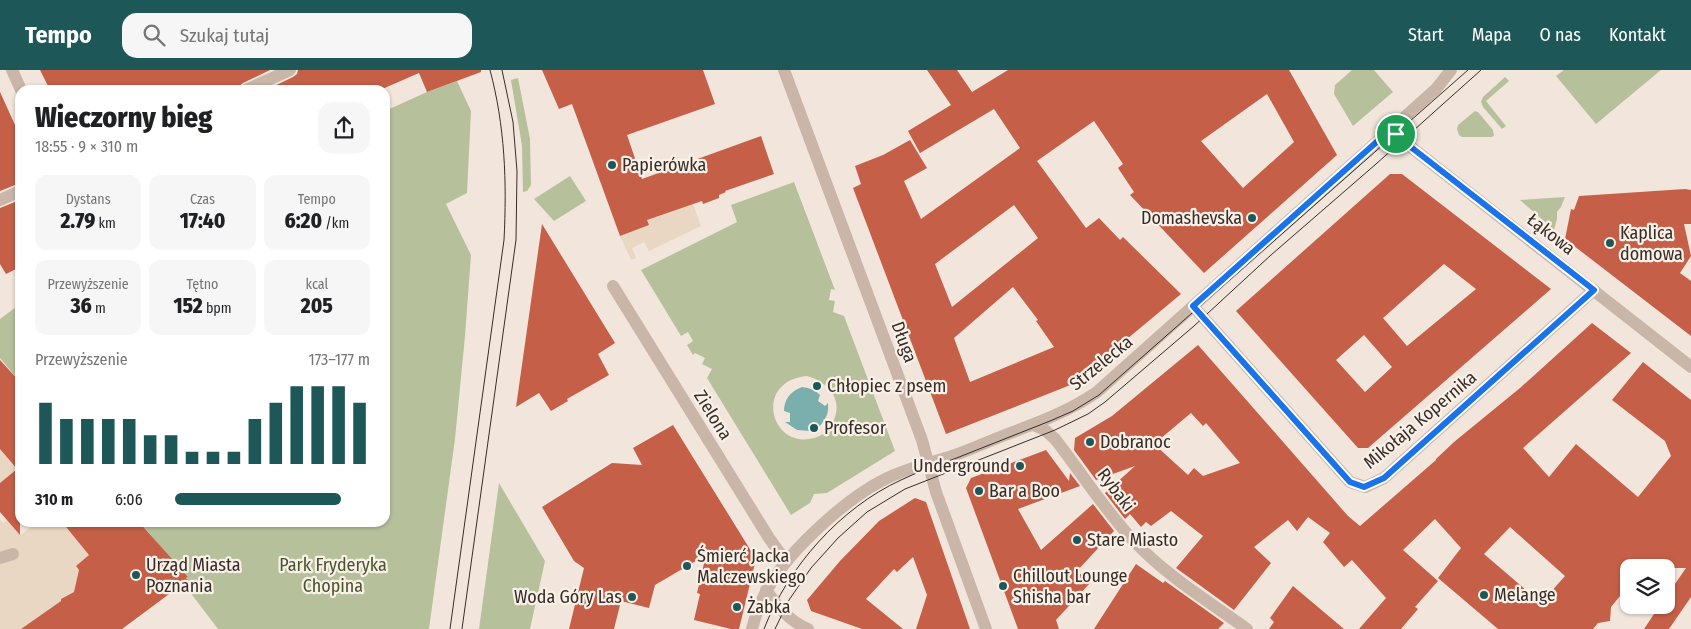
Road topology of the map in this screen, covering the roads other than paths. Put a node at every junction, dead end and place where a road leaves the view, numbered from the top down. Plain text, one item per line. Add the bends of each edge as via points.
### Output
1 (12, 70) edge
2 (290, 70) edge
3 (784, 70) edge
4 (1451, 70) edge
5 (19, 85) edge
6 (257, 85) edge
7 (1391, 129) junction
8 (15, 192) edge
9 (0, 200) edge
10 (613, 286) dead end
11 (1594, 290) junction
12 (1193, 306) junction
13 (1691, 367) edge
14 (1033, 425) junction
15 (928, 463) junction
16 (13, 554) dead end
17 (0, 558) edge
18 (787, 559) junction
19 (766, 590) junction
20 (752, 629) edge
21 (808, 629) edge
22 (986, 629) edge
23 (1247, 629) edge

1 - 5 street
2 - 6 street
3 - 15 street, Długa
4 - 7 street, Strzelecka via 1436,89
7 - 11 street, Łąkowa
7 - 12 street, Strzelecka
8 - 9 street
10 - 18 street, Zielona via 769,538
11 - 12 street, Mikołaja Kopernika via 1384,478 1364,487 1350,482
11 - 13 street, Łąkowa
12 - 14 street, Strzelecka via 1097,392
14 - 15 street, Strzelecka
14 - 23 street, Rybaki via 1055,439 1117,521 1150,556
15 - 18 street, Strzelecka via 868,489 838,511
15 - 22 street, Długa
16 - 17 street
18 - 19 street, Strzelecka
19 - 20 street, Strzelecka
19 - 21 street via 783,613

